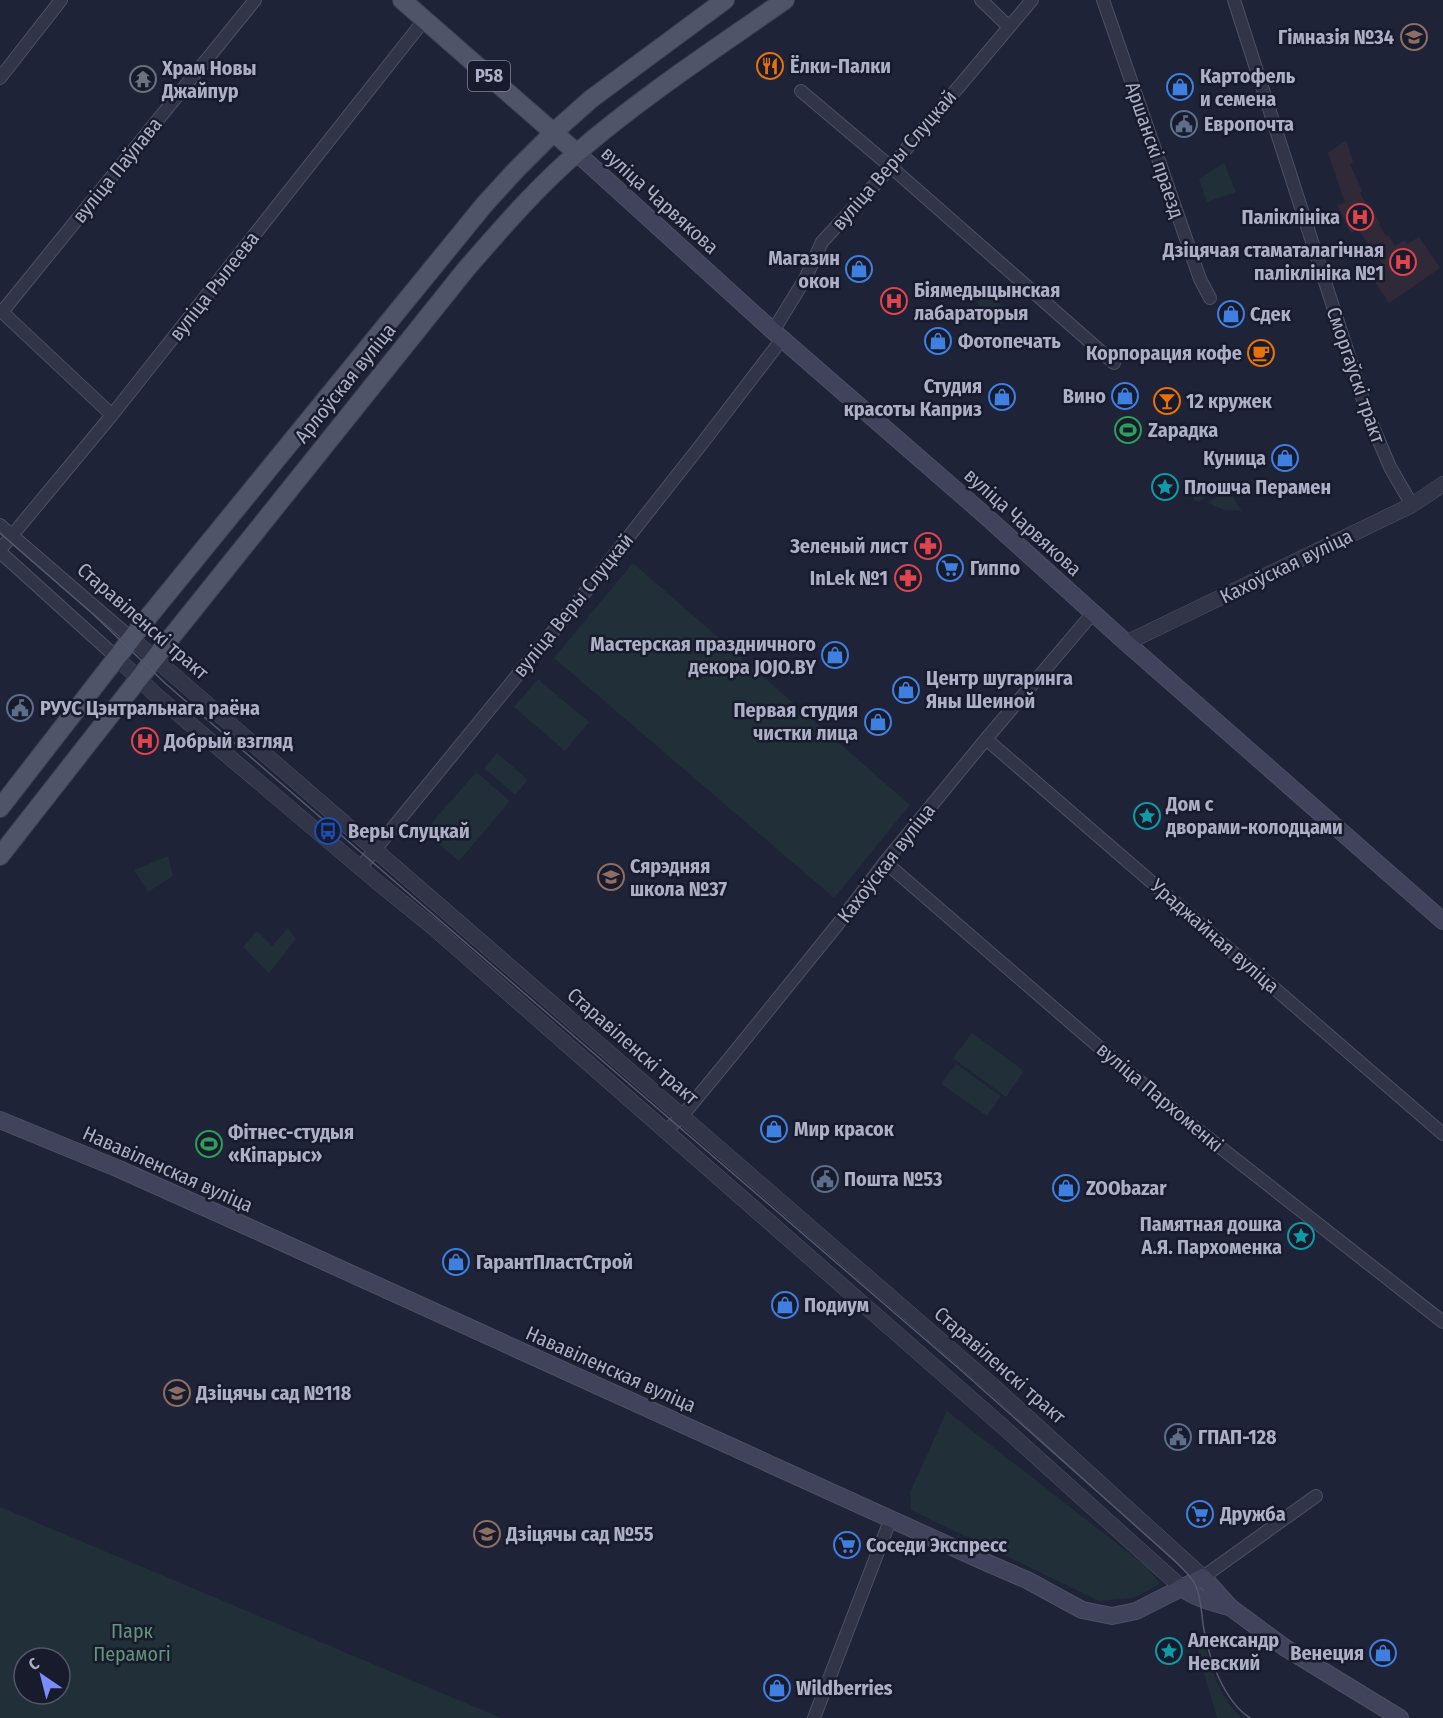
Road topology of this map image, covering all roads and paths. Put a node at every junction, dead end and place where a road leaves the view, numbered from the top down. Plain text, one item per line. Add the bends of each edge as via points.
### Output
1 (61, 0) edge
2 (255, 0) edge
3 (402, 0) edge
4 (785, 0) edge
5 (981, 0) edge
6 (1032, 0) edge
7 (1103, 0) edge
8 (1234, 0) edge
9 (715, 3) edge
10 (425, 20) junction
11 (1009, 27) junction
12 (0, 78) edge
13 (801, 91) dead end
14 (554, 132) junction
15 (577, 153) junction
16 (891, 167) junction
17 (1210, 298) dead end
18 (1, 311) edge
19 (777, 335) junction
20 (1114, 363) dead end
21 (112, 415) junction
22 (1443, 484) edge
23 (1412, 505) junction
24 (0, 525) edge
25 (12, 535) junction
26 (0, 551) edge
27 (1093, 613) junction
28 (131, 638) junction
29 (1126, 643) junction
30 (116, 657) junction
31 (154, 658) junction
32 (138, 678) junction
33 (986, 739) junction
34 (49, 745) junction
35 (71, 765) junction
36 (0, 808) edge
37 (374, 850) junction
38 (0, 856) edge
39 (885, 862) junction
40 (360, 868) junction
41 (1443, 921) edge
42 (682, 1116) junction
43 (0, 1120) edge
44 (665, 1132) junction
45 (1443, 1134) edge
46 (1443, 1322) edge
47 (1316, 1496) dead end
48 (891, 1518) junction
49 (1203, 1577) junction
50 (1181, 1587) junction
51 (1230, 1607) junction
52 (814, 1718) edge
53 (1400, 1718) edge

1 - 12 street
2 - 18 street, вуліца Паўлава
3 - 10 main road, Р58
4 - 15 main road, Арлоўская вуліца via 695,62
5 - 11 street
6 - 11 street, вуліца Веры Слуцкай
7 - 17 street, Аршанскі праезд
8 - 23 street, Сморгаўскі тракт via 1368,415 1390,467
9 - 14 main road, Арлоўская вуліца
10 - 14 main road, Р58
10 - 21 street, вуліца Рылеева
11 - 16 street, вуліца Веры Слуцкай
13 - 16 street
14 - 15 main road, Р58
14 - 28 main road, Арлоўская вуліца via 484,205
15 - 19 main road, вуліца Чарвякова / Р58
15 - 31 main road, Арлоўская вуліца via 536,191 467,268
16 - 19 street, вуліца Веры Слуцкай via 822,242
16 - 20 street
18 - 21 street
19 - 27 main road, вуліца Чарвякова / Р58
19 - 37 street, вуліца Веры Слуцкай via 704,441
21 - 25 street, вуліца Рылеева
22 - 23 street, Кахоўская вуліца
23 - 29 street, Кахоўская вуліца
24 - 25 street, Старавіленскі тракт
25 - 26 street, вуліца Рылеева
25 - 28 street, Старавіленскі тракт
26 - 30 street, Старавіленскі тракт
27 - 29 main road, вуліца Чарвякова / Р58
27 - 33 street, Кахоўская вуліца
28 - 30 main road, Арлоўская вуліца
28 - 31 street, Старавіленскі тракт
29 - 41 main road, вуліца Чарвякова / Р58
30 - 32 street, Старавіленскі тракт
30 - 34 main road, Арлоўская вуліца
31 - 32 main road, Арлоўская вуліца
31 - 37 street, Старавіленскі тракт
32 - 35 main road, Арлоўская вуліца
32 - 40 street, Старавіленскі тракт
33 - 39 street, Кахоўская вуліца
33 - 45 street, Ураджайная вуліца
34 - 35 main road via 58,741 70,746
34 - 36 main road, Арлоўская вуліца
35 - 38 main road, Арлоўская вуліца
37 - 40 street, вуліца Веры Слуцкай
37 - 42 street, Старавіленскі тракт
39 - 42 street, Кахоўская вуліца
39 - 46 street, вуліца Пархоменкі via 1193,1126
40 - 44 street, Старавіленскі тракт via 434,928
42 - 44 street, Кахоўская вуліца
42 - 49 street, Старавіленскі тракт via 993,1386
43 - 48 main road, Нававіленская вуліца via 119,1169
44 - 50 street, Старавіленскі тракт
47 - 49 street
48 - 50 main road, Нававіленская вуліца via 1083,1610 1099,1614 1112,1616 1136,1611
48 - 52 street
49 - 50 main road, Нававіленская вуліца
49 - 51 main road, Старавіленскі тракт
50 - 51 main road, Старавіленскі тракт via 1199,1599
51 - 53 main road, Старавіленскі тракт via 1284,1647

